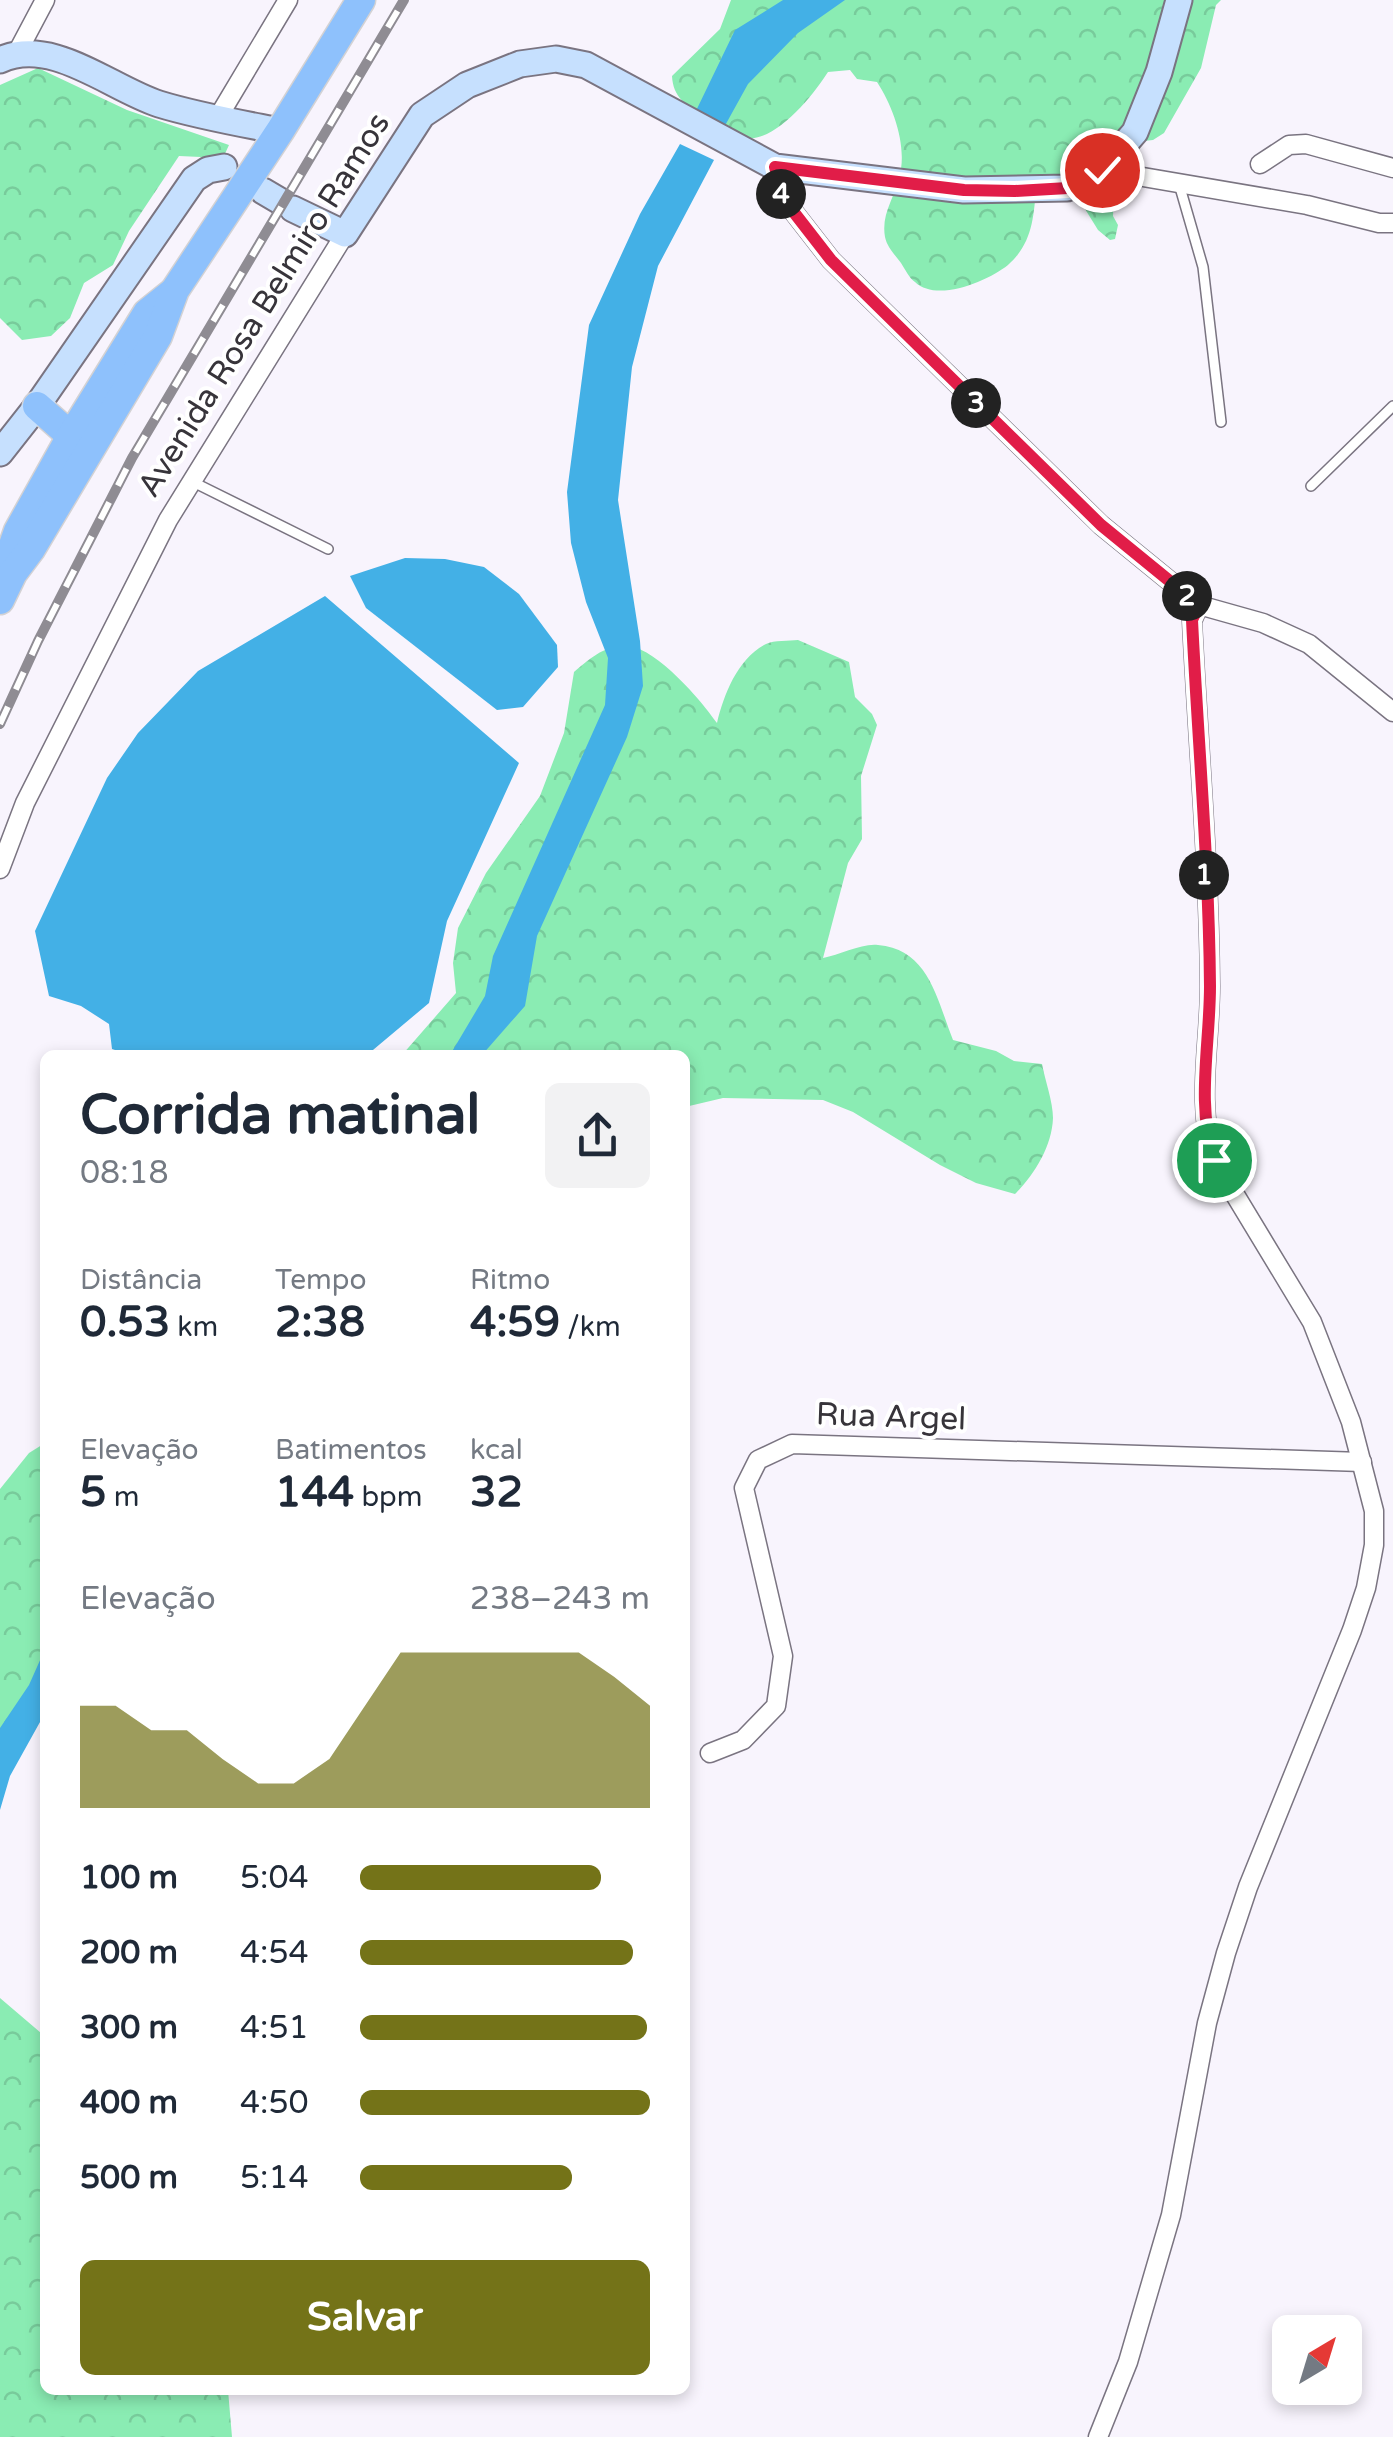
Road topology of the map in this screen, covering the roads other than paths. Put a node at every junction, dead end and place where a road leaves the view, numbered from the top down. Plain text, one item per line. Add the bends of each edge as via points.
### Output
1 (45, 0) edge
2 (288, 0) edge
3 (361, 0) edge
4 (1179, 0) edge
5 (9, 56) edge
6 (217, 119) junction
7 (280, 131) junction
8 (1260, 164) dead end
9 (224, 167) dead end
10 (775, 167) junction
11 (1393, 168) edge
12 (1102, 170) junction
13 (1180, 184) junction
14 (279, 200) dead end
15 (1393, 223) edge
16 (345, 234) junction
17 (175, 290) junction
18 (37, 406) junction
19 (1393, 406) edge
20 (1220, 422) dead end
21 (71, 436) junction
22 (0, 453) edge
23 (193, 482) junction
24 (1310, 486) dead end
25 (328, 548) dead end
26 (31, 549) junction
27 (13, 573) junction
28 (0, 600) edge
29 (1199, 605) junction
30 (1393, 712) edge
31 (0, 869) edge
32 (1362, 1462) junction
33 (710, 1753) dead end
34 (1104, 2435) edge

1 - 5 street
2 - 6 street
3 - 7 main road
4 - 12 main road, Avenida Rosa Belmiro Ramos via 1135,132
5 - 6 main road via 65,61 156,103
6 - 7 main road
7 - 17 main road
8 - 11 street via 1289,145 1306,144
9 - 18 main road via 194,178
10 - 12 main road, Avenida Rosa Belmiro Ramos via 998,191 1068,188
10 - 16 main road, Avenida Rosa Belmiro Ramos via 586,65 556,59 520,64 422,115
10 - 29 street via 782,197 831,260 1101,525
12 - 13 street
13 - 15 street
13 - 20 lane via 1203,267
14 - 16 main road
16 - 23 street, Avenida Rosa Belmiro Ramos
17 - 21 main road via 147,313
17 - 26 main road via 158,336
18 - 21 main road
18 - 22 main road
19 - 24 lane
21 - 26 main road via 75,452
21 - 27 main road via 18,531
23 - 25 lane
23 - 31 street, Avenida Rosa Belmiro Ramos via 25,803
26 - 27 main road
27 - 28 main road
29 - 30 street via 1309,644
29 - 32 street via 1192,620 1210,988 1206,1135 1214,1160 1312,1322
32 - 33 street, Rua Argel via 792,1444 758,1460 744,1488 782,1656 776,1706 743,1740
32 - 34 street via 1374,1511 1366,1588 1226,1953 1170,2215

